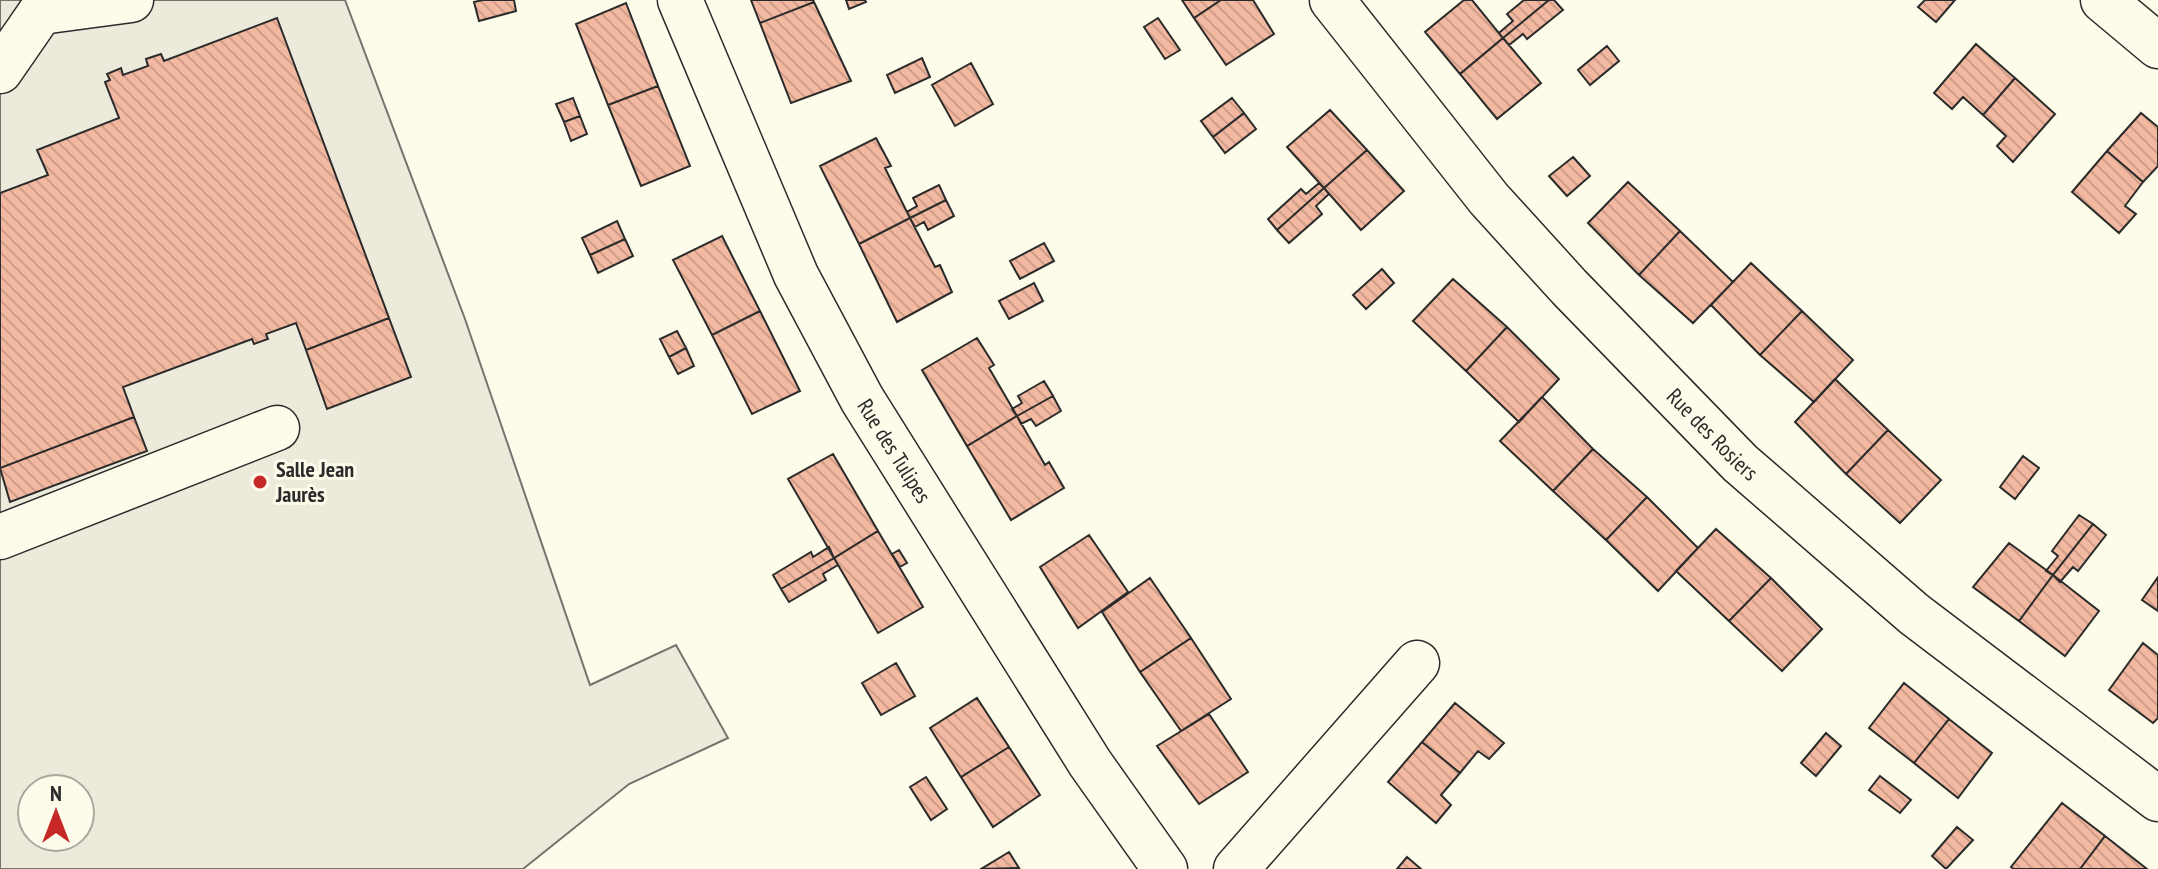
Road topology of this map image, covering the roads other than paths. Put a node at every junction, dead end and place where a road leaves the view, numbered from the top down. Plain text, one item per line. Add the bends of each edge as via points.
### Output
1 (131, 0) edge
2 (680, 0) edge
3 (1332, 0) edge
4 (2103, 0) edge
5 (45, 6) edge
6 (2158, 46) edge
7 (0, 71) edge
8 (277, 428) dead end
9 (0, 537) edge
10 (1417, 663) dead end
11 (2158, 799) edge
12 (1157, 867) edge
13 (1236, 869) edge

1 - 5 street
2 - 12 street, Rue des Tulipes via 796,275 862,399
3 - 11 street, Rue des Rosiers via 1489,199 1740,463 1914,614
4 - 6 street
5 - 7 street
8 - 9 street
10 - 13 street

